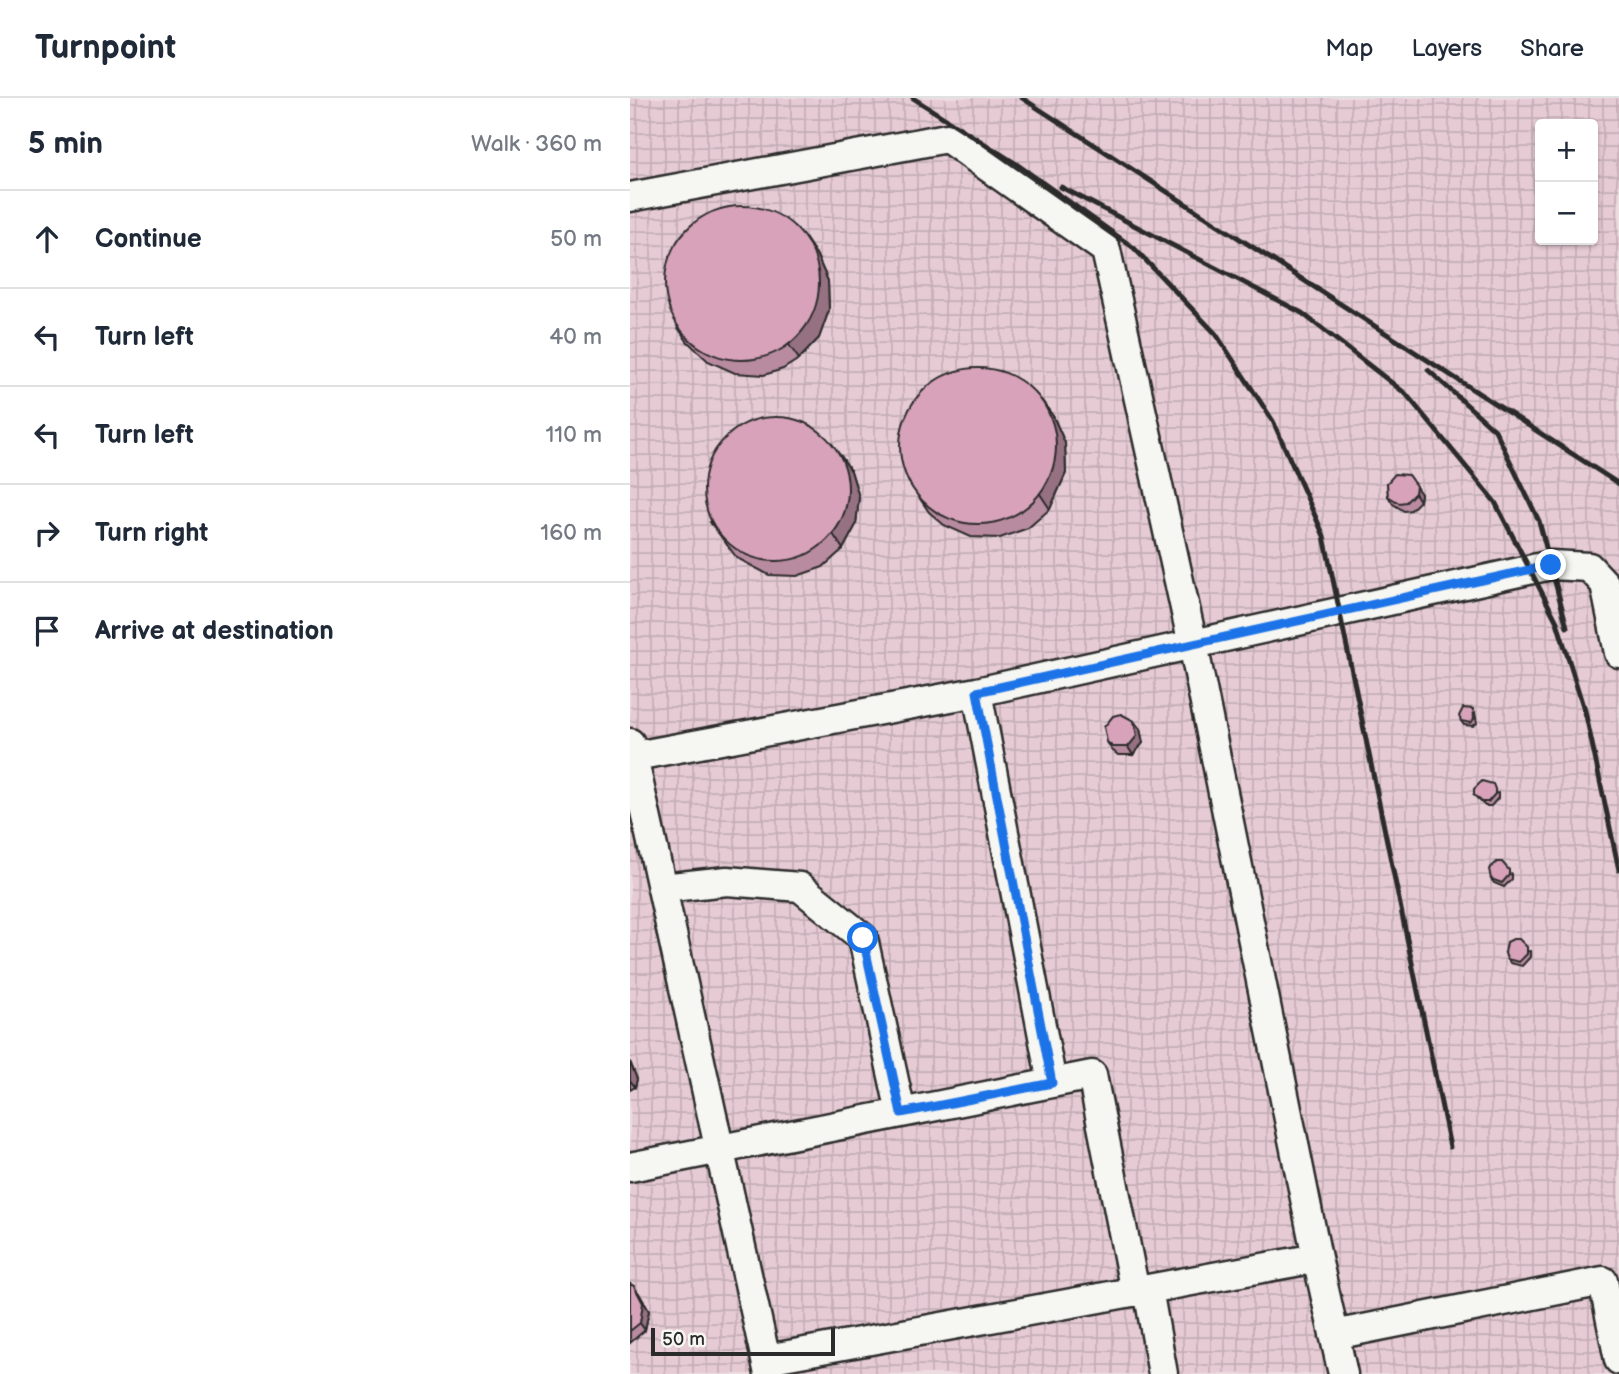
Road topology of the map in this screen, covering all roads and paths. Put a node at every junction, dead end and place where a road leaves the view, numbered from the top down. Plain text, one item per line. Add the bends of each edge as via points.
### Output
1 (630, 197) edge
2 (1607, 577) edge
3 (1193, 643) junction
4 (1619, 653) edge
5 (977, 692) junction
6 (631, 752) edge
7 (662, 888) junction
8 (1052, 1083) junction
9 (901, 1113) junction
10 (721, 1149) junction
11 (630, 1167) edge
12 (1317, 1258) junction
13 (1141, 1290) junction
14 (1334, 1335) junction
15 (1619, 1360) edge
16 (768, 1367) edge
17 (1163, 1374) edge
18 (1343, 1374) edge

1 - 3 street via 947,138 1106,250
2 - 3 street via 1589,567 1529,568
2 - 4 street
3 - 5 street
3 - 12 street
5 - 6 street
5 - 8 street
6 - 7 street
7 - 9 street via 727,881 800,887 863,938
7 - 10 street
8 - 9 street
8 - 13 street via 1092,1075
9 - 10 street
10 - 11 street
10 - 16 street
12 - 13 street
12 - 14 street
13 - 16 street
13 - 17 street
14 - 15 street via 1603,1281
14 - 18 street

